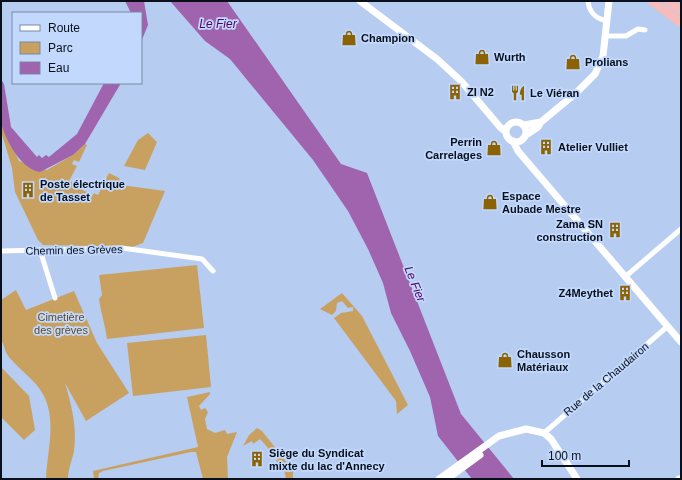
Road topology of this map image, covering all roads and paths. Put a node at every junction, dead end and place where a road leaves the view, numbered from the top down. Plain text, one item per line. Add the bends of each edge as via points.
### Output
1 (360, 1) edge
2 (588, 1) edge
3 (609, 1) edge
4 (652, 1) edge
5 (668, 1) edge
6 (681, 11) edge
7 (607, 22) junction
8 (681, 23) edge
9 (645, 30) dead end
10 (606, 36) junction
11 (494, 120) junction
12 (541, 122) junction
13 (510, 123) junction
14 (524, 126) junction
15 (506, 132) junction
16 (524, 138) junction
17 (513, 141) junction
18 (524, 156) junction
19 (681, 229) edge
20 (40, 250) junction
21 (1, 251) edge
22 (213, 271) dead end
23 (625, 277) junction
24 (55, 298) dead end
25 (668, 326) junction
26 (681, 342) edge
27 (544, 433) junction
28 (447, 477) edge
29 (439, 479) edge
30 (577, 479) edge

1 - 11 street via 437,59 461,81
2 - 7 street via 589,9 594,15
3 - 7 street
4 - 8 highway
5 - 6 highway
7 - 10 street
9 - 10 street via 638,29 626,36
10 - 12 street via 603,56 595,74
11 - 13 street
11 - 15 street
12 - 14 street
12 - 16 street
13 - 14 street via 517,122
13 - 15 street
14 - 16 street
15 - 17 street
16 - 17 street
16 - 18 street
17 - 18 street
18 - 23 street
19 - 23 street
20 - 21 street, Chemin des Grèves
20 - 22 street, Chemin des Grèves via 114,248 170,254 202,259
20 - 24 street
23 - 25 street
25 - 26 street
25 - 27 street, Rue de la Chaudairon
27 - 28 street via 526,428 515,430 491,444
27 - 30 street via 558,447
28 - 29 street

